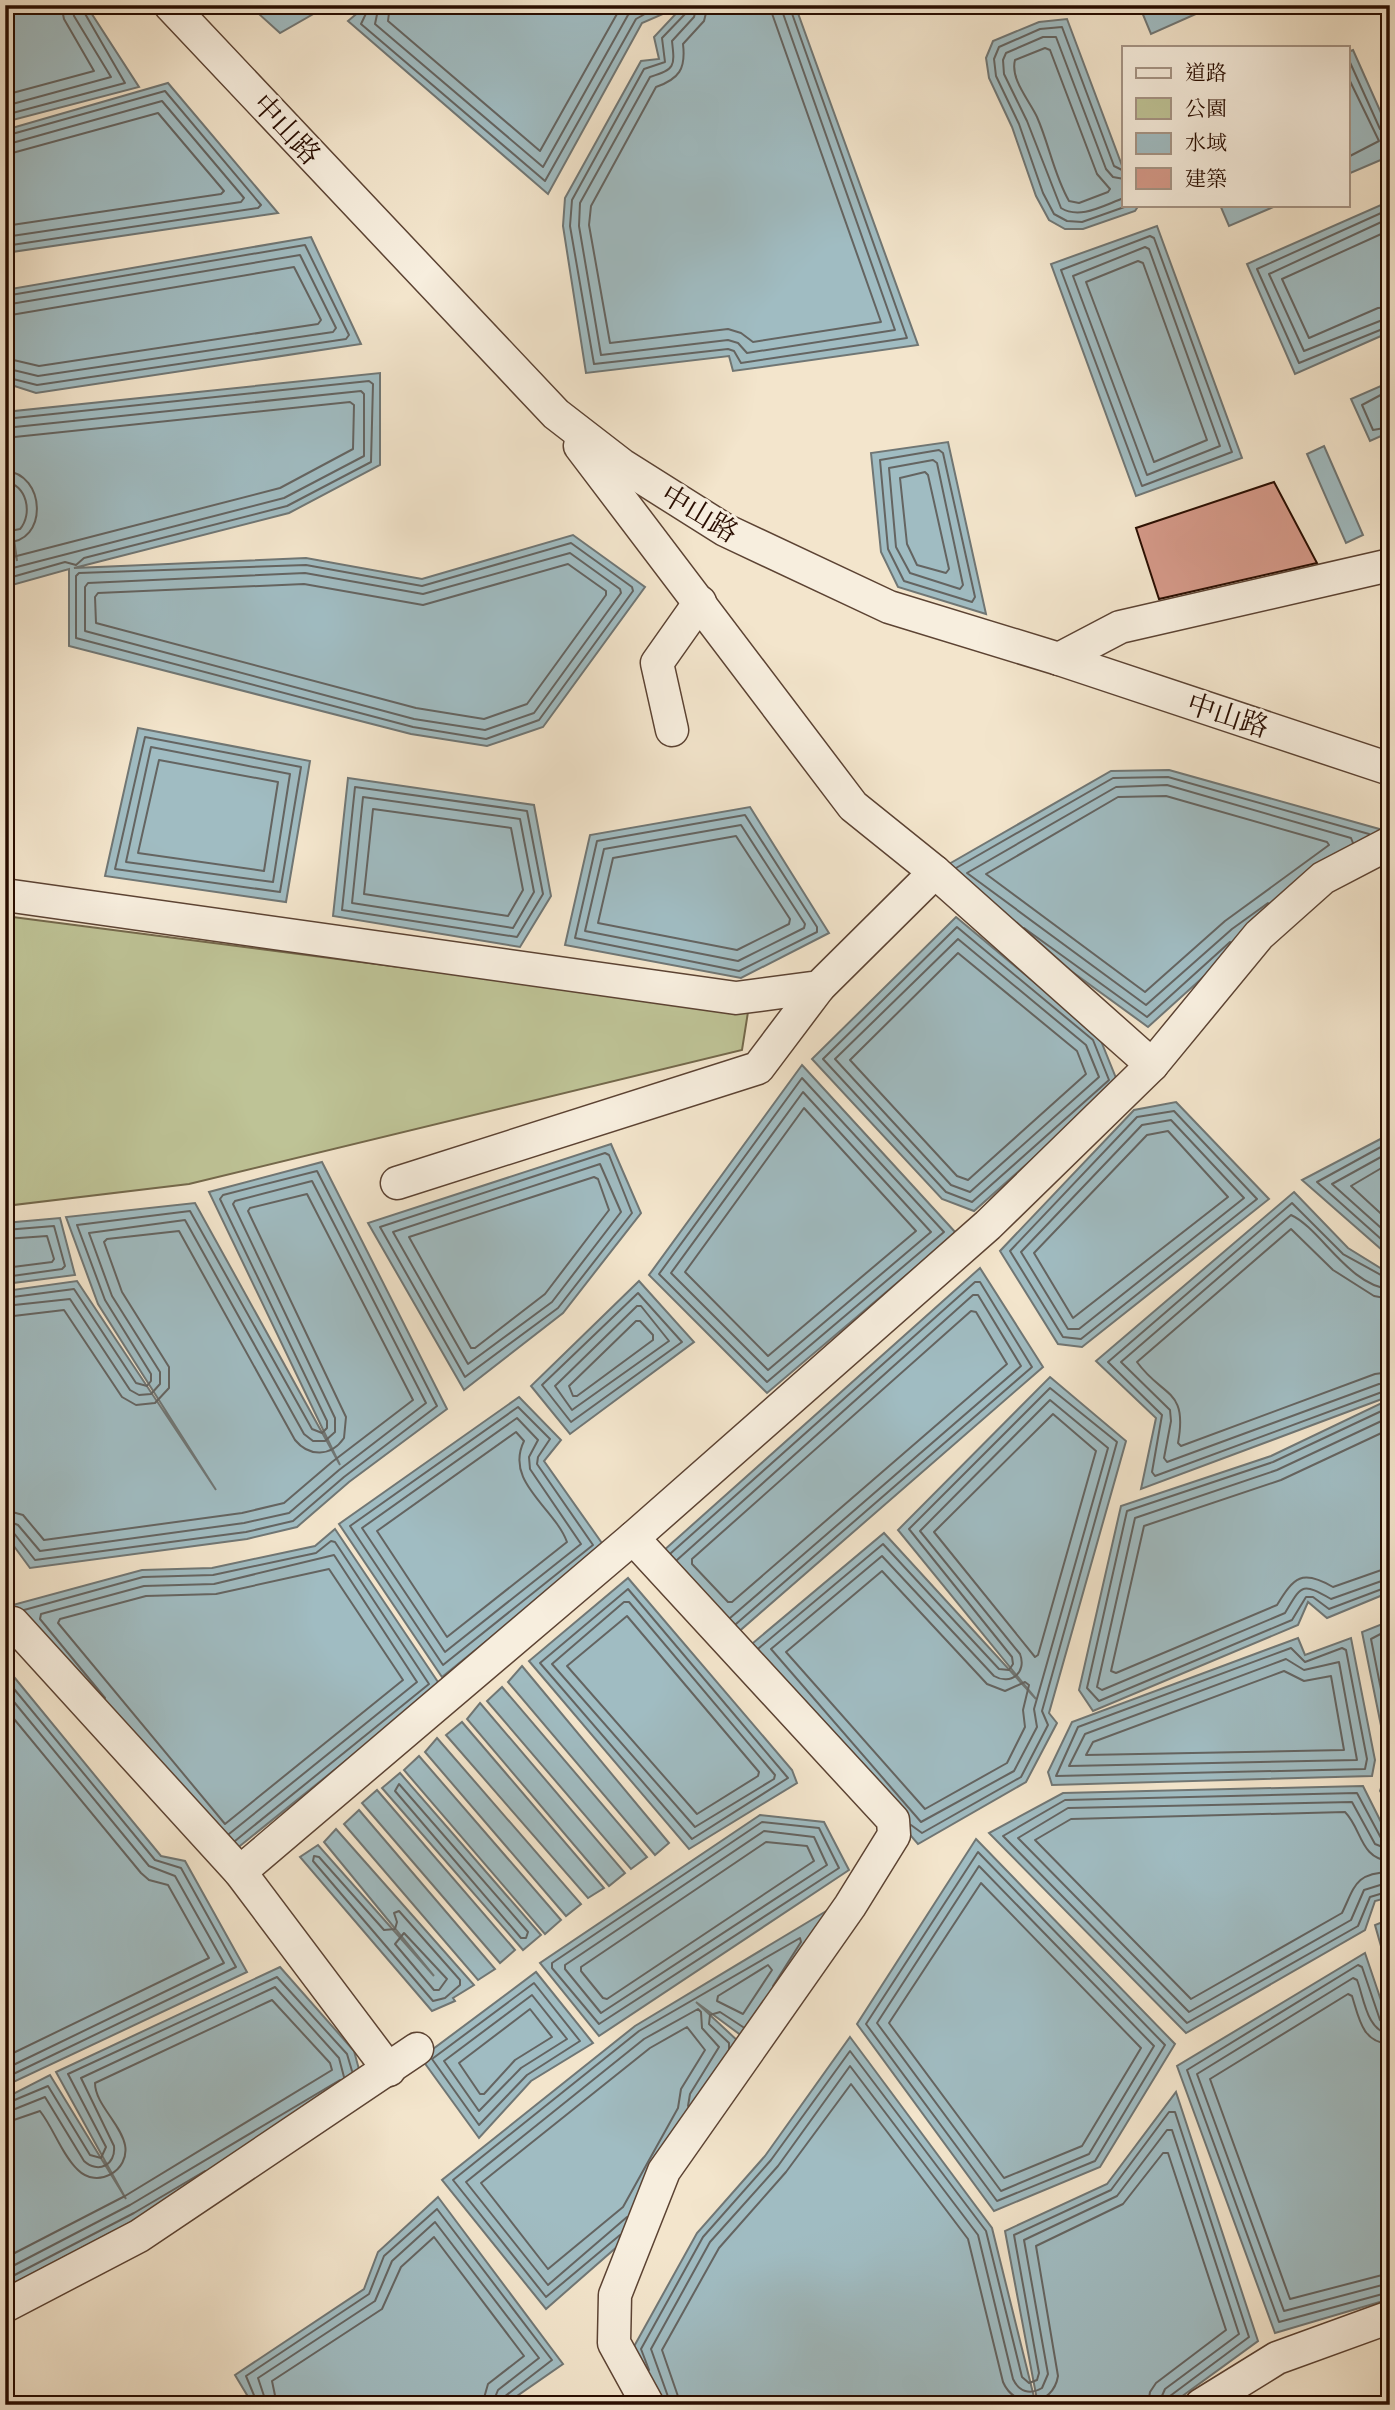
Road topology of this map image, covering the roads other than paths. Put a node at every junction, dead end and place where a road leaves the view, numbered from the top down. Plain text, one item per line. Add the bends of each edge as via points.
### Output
1 (170, 5) edge
2 (556, 414) junction
3 (1390, 565) edge
4 (700, 602) junction
5 (1059, 659) junction
6 (672, 730) dead end
7 (1390, 769) edge
8 (1390, 844) edge
9 (935, 872) junction
10 (5, 895) edge
11 (819, 987) junction
12 (1152, 1065) junction
13 (397, 1183) dead end
14 (633, 1538) junction
15 (13, 1623) dead end
16 (240, 1872) junction
17 (417, 2049) dead end
18 (389, 2070) junction
19 (5, 2306) edge
20 (1389, 2321) edge
21 (648, 2405) edge
22 (1201, 2405) edge

1 - 2 street, 中山路
2 - 4 street
2 - 5 street, 中山路 via 622,465 725,530 889,607
3 - 5 street via 1120,626
4 - 6 street via 657,663
4 - 9 street via 853,806
5 - 7 street, 中山路
8 - 12 street via 1323,878 1259,935
9 - 11 street
9 - 12 street
10 - 11 street via 736,998
11 - 13 street via 758,1068
12 - 14 street via 988,1225
14 - 16 street
14 - 21 street via 893,1820 894,1835 850,1906 664,2171 615,2295 614,2343
15 - 16 street
16 - 18 street
17 - 18 street
18 - 19 street via 139,2236
20 - 22 street via 1277,2358

